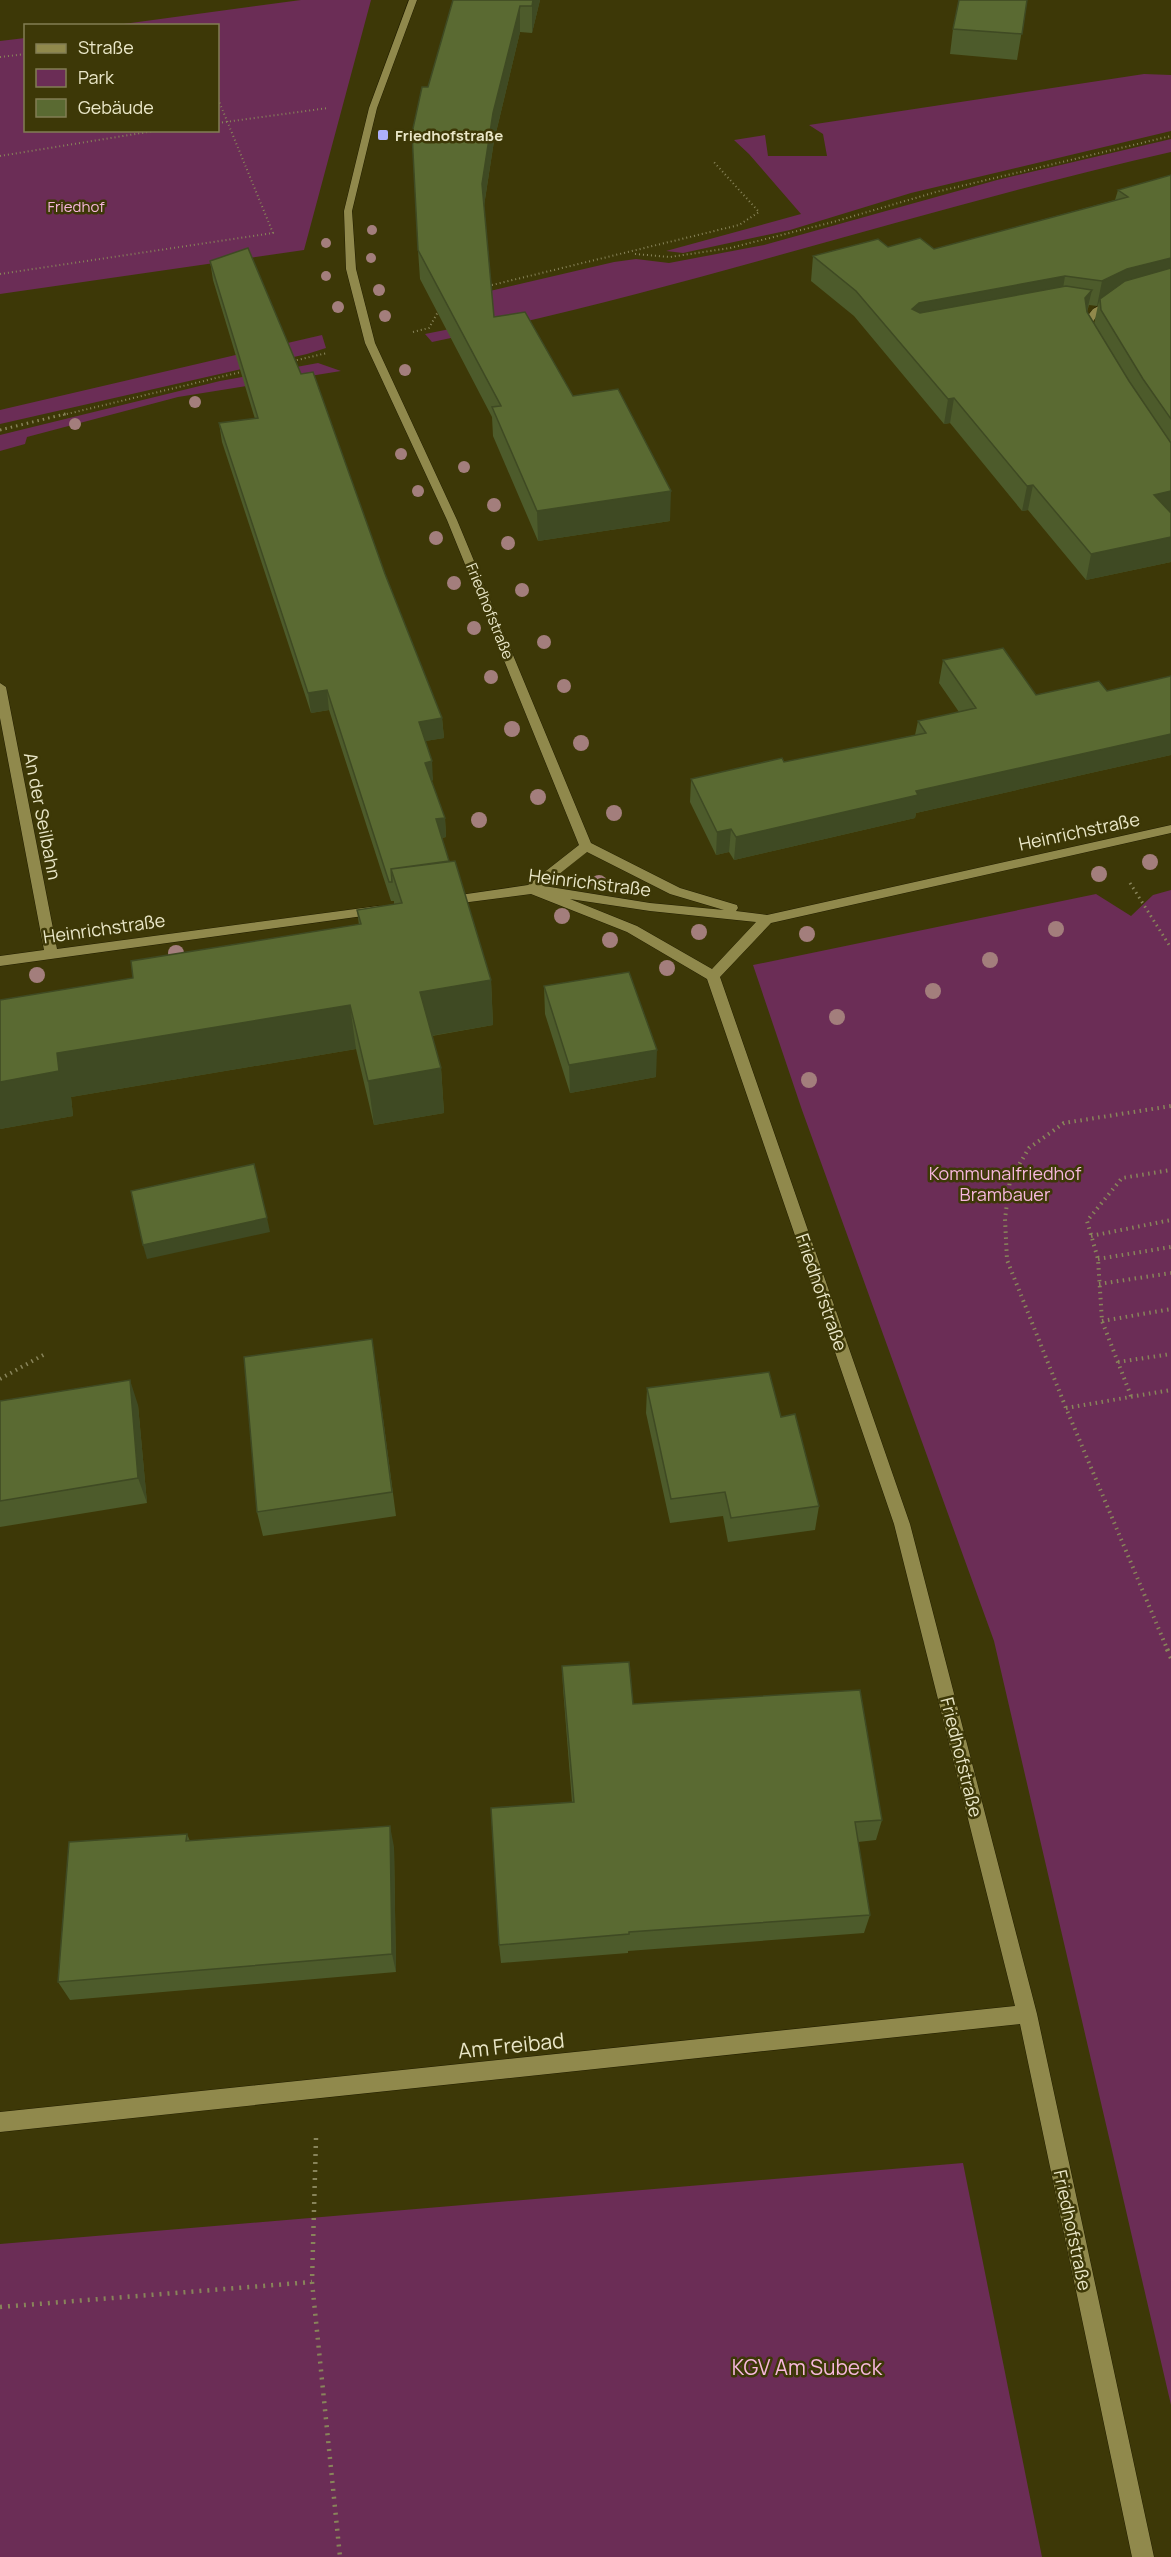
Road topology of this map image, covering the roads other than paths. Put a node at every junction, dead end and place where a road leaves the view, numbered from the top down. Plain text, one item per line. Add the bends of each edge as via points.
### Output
1 (413, 0) edge
2 (1119, 300) edge
3 (1084, 310) edge
4 (1096, 311) junction
5 (1095, 346) edge
6 (0, 687) edge
7 (1171, 829) edge
8 (586, 846) junction
9 (532, 889) junction
10 (438, 902) edge
11 (391, 908) edge
12 (767, 919) junction
13 (51, 953) junction
14 (0, 961) edge
15 (713, 976) junction
16 (1027, 2014) junction
17 (0, 2122) edge
18 (1143, 2557) edge

1 - 8 street, Friedhofstraße via 373,108 348,211 351,269 370,343 452,520
2 - 4 street
3 - 4 street
4 - 5 street via 1087,323
6 - 13 street, An der Seilbahn
7 - 12 street, Heinrichstraße
8 - 9 street
8 - 12 street via 675,891
9 - 10 street, Heinrichstraße
9 - 12 street, Heinrichstraße
9 - 15 street via 632,929
11 - 13 street, Heinrichstraße
12 - 15 street
13 - 14 street, Heinrichstraße
15 - 16 street, Friedhofstraße via 902,1524
16 - 17 street, Am Freibad
16 - 18 street, Friedhofstraße

